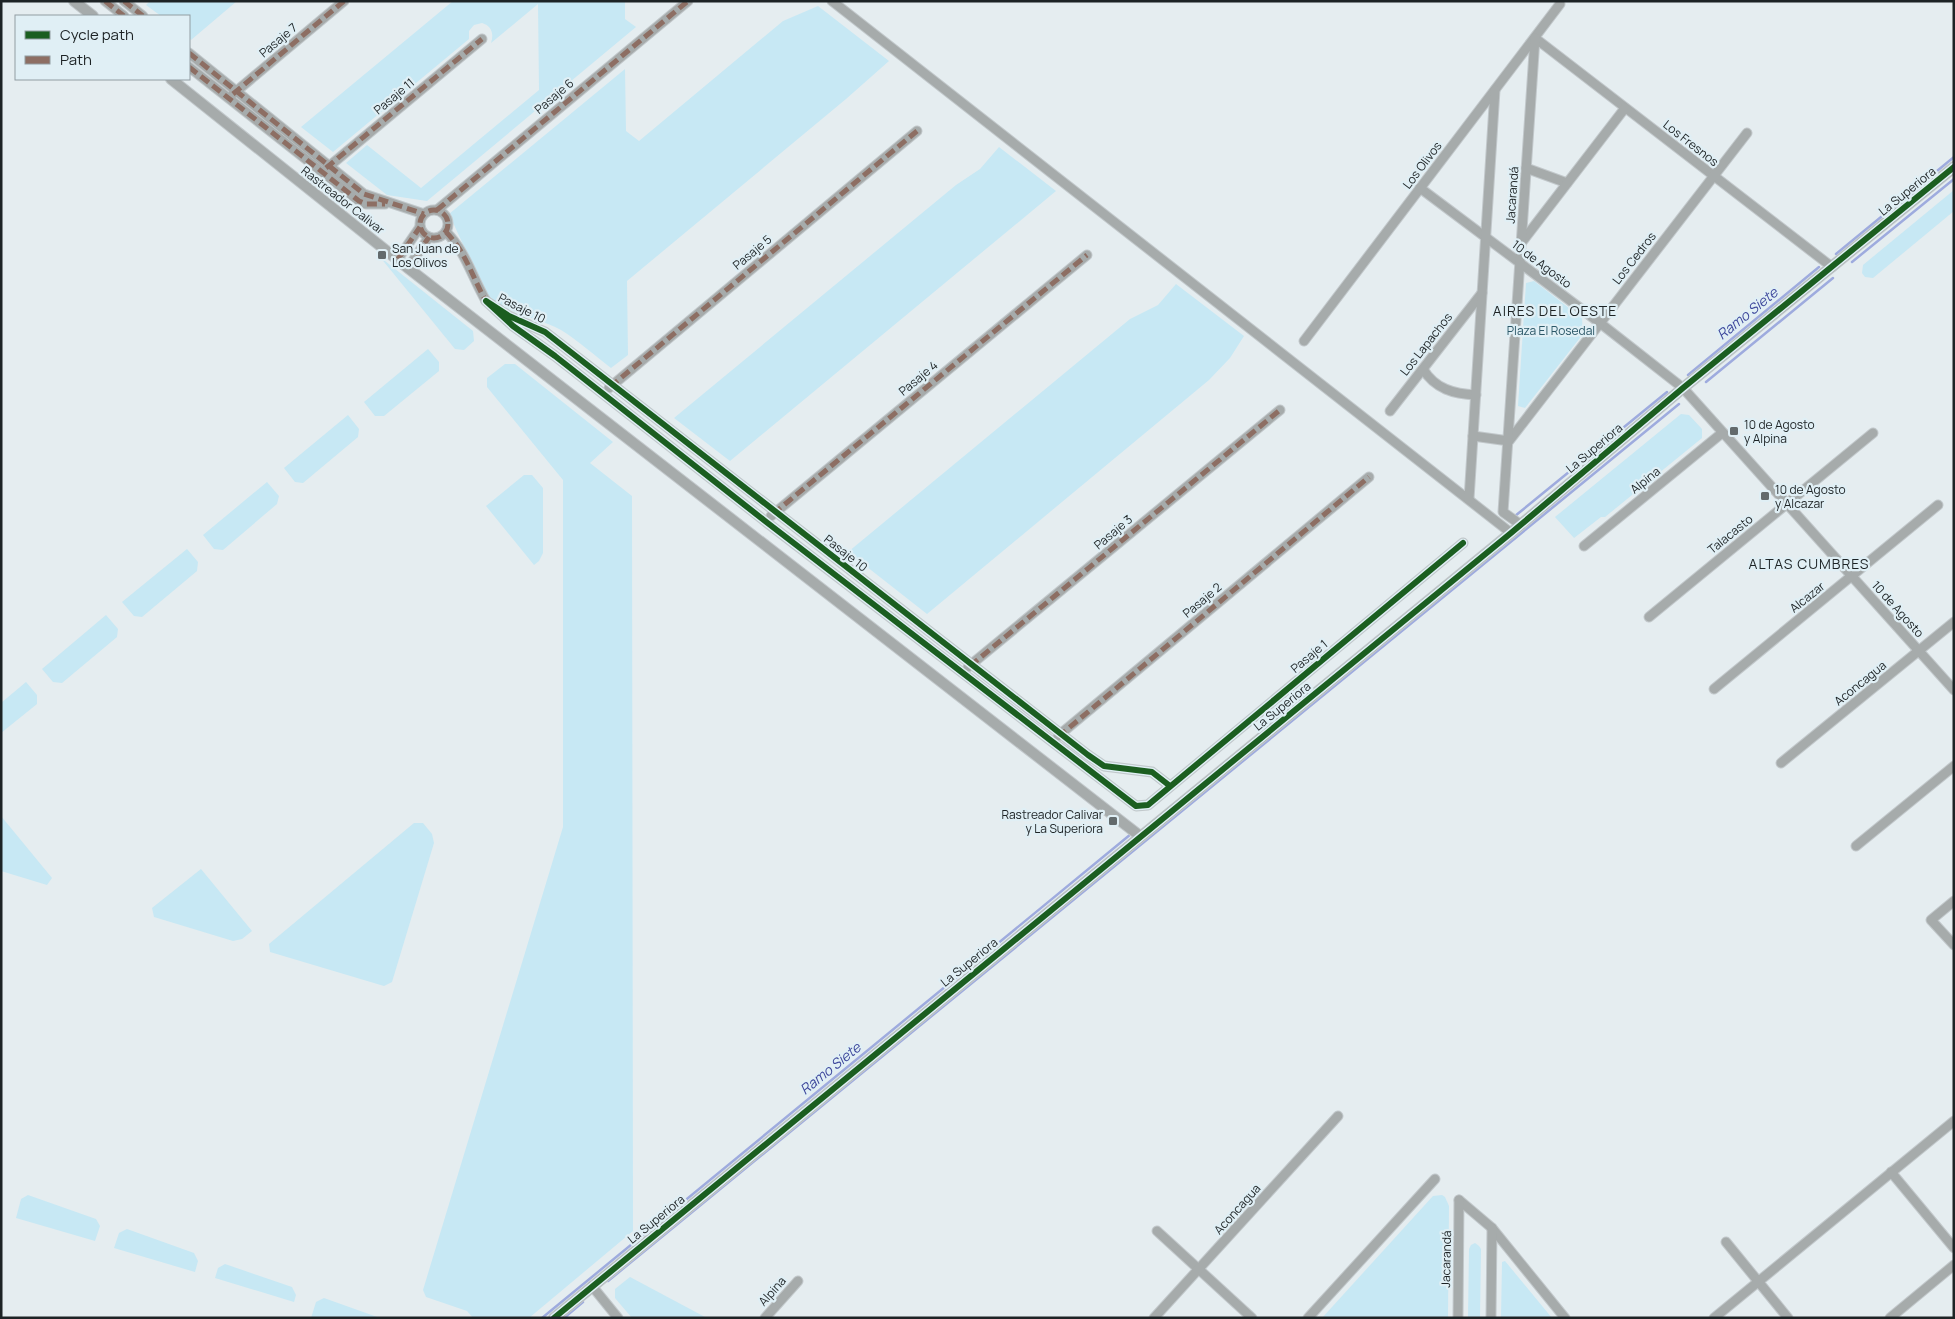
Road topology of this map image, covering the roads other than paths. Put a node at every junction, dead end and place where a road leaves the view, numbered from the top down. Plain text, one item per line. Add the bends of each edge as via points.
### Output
1 (74, 1) edge
2 (105, 1) edge
3 (124, 1) edge
4 (344, 1) edge
5 (688, 1) edge
6 (832, 1) edge
7 (1560, 4) dead end
8 (91, 15) edge
9 (123, 15) edge
10 (142, 15) edge
11 (1535, 38) junction
12 (482, 39) dead end
13 (190, 54) edge
14 (190, 68) edge
15 (172, 80) edge
16 (1495, 90) junction
17 (236, 91) junction
18 (228, 98) junction
19 (1625, 108) junction
20 (917, 131) dead end
21 (1747, 133) dead end
22 (1954, 167) edge
23 (1526, 168) junction
24 (326, 169) junction
25 (1714, 176) junction
26 (1567, 183) junction
27 (1420, 188) junction
28 (437, 210) junction
29 (424, 214) junction
30 (420, 227) junction
31 (446, 232) junction
32 (1486, 237) junction
33 (429, 238) junction
34 (1522, 242) junction
35 (1086, 255) dead end
36 (398, 259) junction
37 (1520, 263) junction
38 (1832, 267) junction
39 (408, 268) junction
40 (1482, 293) junction
41 (486, 301) junction
42 (1600, 323) junction
43 (1304, 341) dead end
44 (1423, 369) junction
45 (613, 384) junction
46 (1683, 388) junction
47 (603, 393) junction
48 (1476, 395) junction
49 (1280, 410) dead end
50 (1390, 411) dead end
51 (1722, 433) junction
52 (1874, 433) dead end
53 (1473, 436) junction
54 (1509, 441) junction
55 (1368, 477) dead end
56 (1469, 499) junction
57 (1786, 504) junction
58 (1938, 505) dead end
59 (776, 512) junction
60 (765, 521) junction
61 (1520, 525) junction
62 (1511, 533) junction
63 (1463, 543) dead end
64 (1584, 546) dead end
65 (1852, 577) junction
66 (1649, 617) dead end
67 (1954, 622) edge
68 (1918, 651) junction
69 (972, 664) junction
70 (962, 673) junction
71 (1714, 689) dead end
72 (1954, 690) edge
73 (1061, 734) junction
74 (1051, 742) junction
75 (1781, 764) dead end
76 (1954, 766) edge
77 (1170, 786) junction
78 (1140, 836) junction
79 (1856, 846) dead end
80 (1954, 901) edge
81 (1954, 945) edge
82 (1338, 1116) dead end
83 (1954, 1121) edge
84 (1891, 1172) junction
85 (1435, 1179) dead end
86 (1492, 1228) junction
87 (1157, 1231) dead end
88 (1726, 1242) dead end
89 (1954, 1248) edge
90 (1954, 1265) edge
91 (1199, 1269) junction
92 (798, 1281) dead end
93 (1758, 1281) junction
94 (592, 1286) junction
95 (554, 1318) edge
96 (618, 1318) edge
97 (765, 1318) edge
98 (1154, 1318) edge
99 (1252, 1318) edge
100 (1308, 1318) edge
101 (1458, 1318) edge
102 (1491, 1318) edge
103 (1565, 1318) edge
104 (1714, 1318) edge
105 (1788, 1318) edge
106 (1890, 1318) edge

1 - 8 street
2 - 9 street
3 - 10 street
4 - 17 street, Pasaje 7
5 - 28 street, Pasaje 6
6 - 56 street
7 - 11 street, Los Olivos
11 - 16 street, Los Olivos
11 - 19 street, Los Fresnos
11 - 23 street, Jacarandá
12 - 24 street, Pasaje 11
13 - 17 street
14 - 18 street
15 - 36 street, Rastreador Calivar
16 - 27 street, Los Olivos
16 - 32 street, Jacarandá
17 - 18 street, Pasaje 7
17 - 24 street
18 - 24 street
19 - 25 street, Los Fresnos
19 - 26 street
20 - 45 street, Pasaje 5
21 - 25 street, Los Cedros
22 - 38 street, La Superiora
23 - 26 street
23 - 34 street, Jacarandá
24 - 29 street via 364,194
25 - 38 street, Los Fresnos
25 - 42 street, Los Cedros
26 - 34 street
27 - 32 street, 10 de Agosto
27 - 43 street, Los Olivos
28 - 29 street
28 - 31 street via 447,218
29 - 30 street
30 - 33 street
30 - 36 street
31 - 33 street via 438,238
31 - 41 street, Pasaje 10 via 464,255
32 - 37 street, 10 de Agosto
32 - 40 street, Jacarandá
33 - 39 street
34 - 37 street, Jacarandá
35 - 59 street, Pasaje 4
36 - 39 street, Rastreador Calivar
37 - 42 street, 10 de Agosto
37 - 54 street, Jacarandá
38 - 46 street, La Superiora
39 - 78 street, Rastreador Calivar
40 - 44 street, Los Lapachos
40 - 48 street, Jacarandá
41 - 45 street, Pasaje 10 via 545,332
41 - 47 street, Pasaje 10 via 513,326
42 - 46 street, 10 de Agosto
42 - 54 street, Los Cedros
44 - 48 street via 1429,380 1448,391
44 - 50 street, Los Lapachos
45 - 47 street, Pasaje 5
45 - 59 street, Pasaje 10
46 - 51 street, 10 de Agosto
46 - 61 street, La Superiora
47 - 60 street, Pasaje 10
48 - 53 street, Jacarandá
49 - 69 street, Pasaje 3
51 - 57 street, 10 de Agosto
51 - 64 street, Alpina
52 - 57 street, Talacasto
53 - 54 street
53 - 56 street, Jacarandá
54 - 61 street, Jacarandá via 1503,512
55 - 73 street, Pasaje 2
56 - 62 street
57 - 65 street, 10 de Agosto
57 - 66 street, Talacasto
58 - 65 street, Alcazar
59 - 60 street, Pasaje 4
59 - 69 street, Pasaje 10
60 - 70 street, Pasaje 10
61 - 62 street, La Superiora
62 - 78 street, La Superiora
63 - 77 street, Pasaje 1
65 - 68 street, 10 de Agosto
65 - 71 street, Alcazar
67 - 68 street, Aconcagua
68 - 72 street, 10 de Agosto
68 - 75 street, Aconcagua
69 - 70 street, Pasaje 3
69 - 73 street, Pasaje 10
70 - 74 street, Pasaje 10
73 - 74 street, Pasaje 2
73 - 77 street, Pasaje 10 via 1104,766 1152,772
74 - 77 street, Pasaje 10 via 1136,806 1148,805
76 - 79 street
78 - 94 street, La Superiora
80 - 81 street via 1931,920
82 - 91 street, Aconcagua
83 - 84 street
84 - 89 street
84 - 93 street
85 - 100 street
86 - 101 street, Jacarandá via 1459,1200
86 - 102 street
86 - 103 street
87 - 91 street
88 - 93 street
90 - 106 street
91 - 98 street, Aconcagua
91 - 99 street
92 - 97 street, Alpina
93 - 104 street
93 - 105 street
94 - 95 street, La Superiora
94 - 96 street

